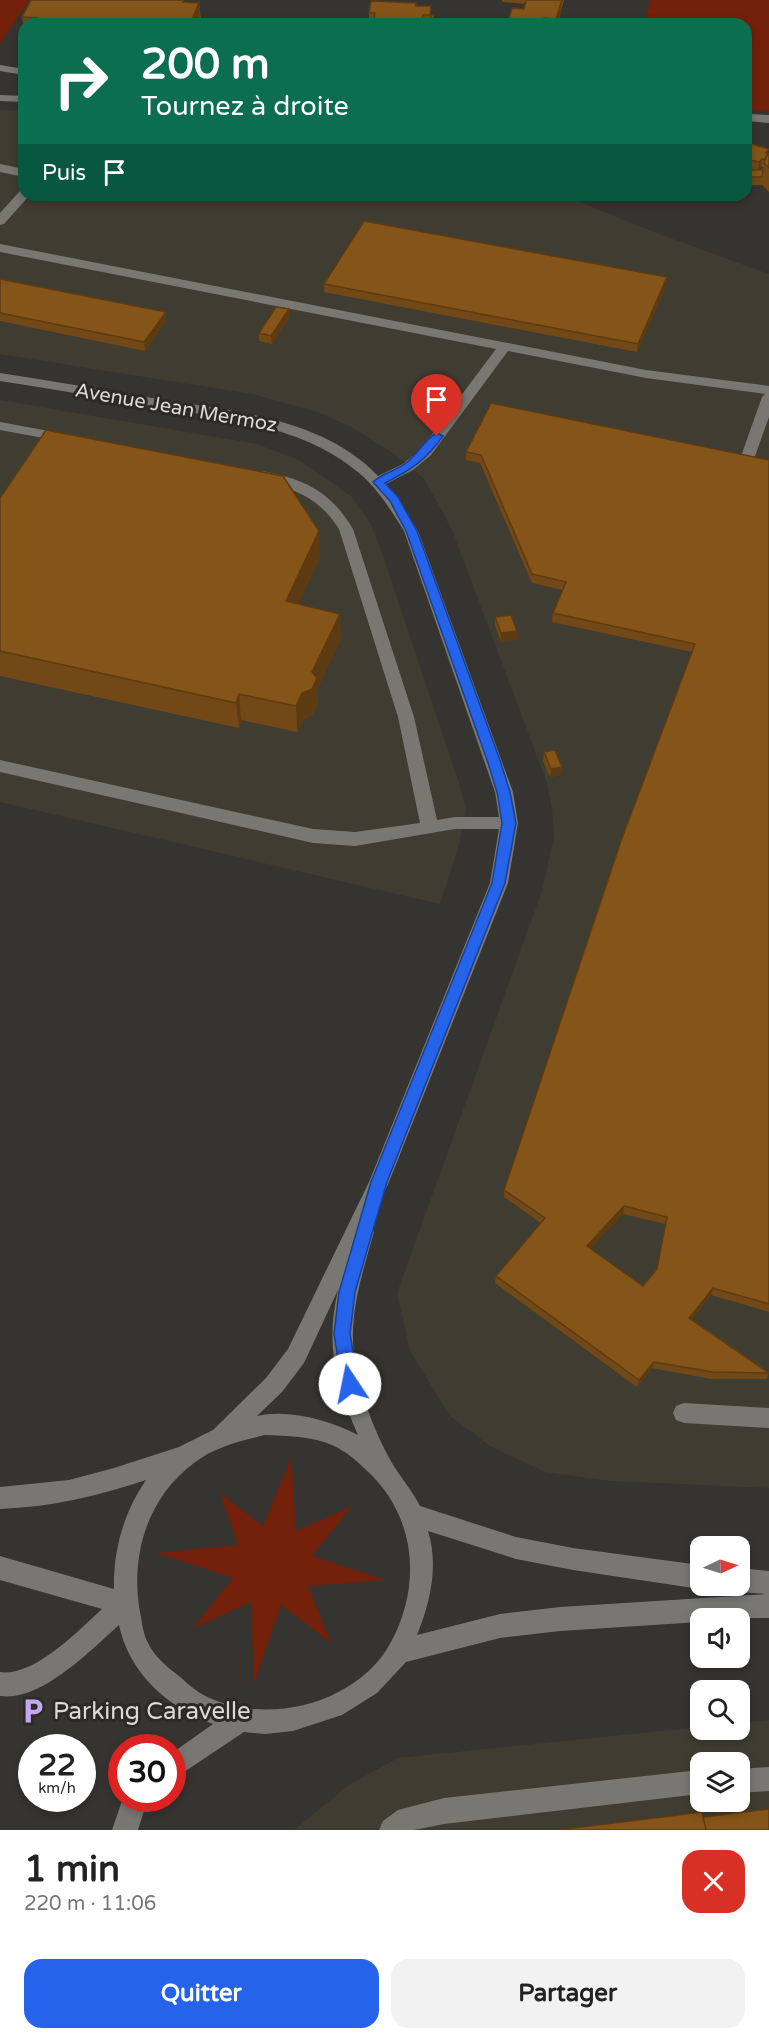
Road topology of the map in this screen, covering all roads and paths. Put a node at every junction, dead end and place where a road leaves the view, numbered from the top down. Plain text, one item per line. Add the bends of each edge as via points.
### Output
1 (0, 68) edge
2 (18, 71) edge
3 (0, 98) edge
4 (18, 99) edge
5 (752, 118) edge
6 (769, 119) edge
7 (0, 168) edge
8 (18, 172) edge
9 (18, 201) edge
10 (0, 221) edge
11 (0, 248) edge
12 (505, 346) junction
13 (0, 377) edge
14 (769, 390) edge
15 (769, 397) edge
16 (0, 426) edge
17 (80, 441) edge
18 (747, 459) edge
19 (251, 473) edge
20 (378, 482) junction
21 (0, 766) edge
22 (509, 823) junction
23 (430, 828) junction
24 (379, 1182) junction
25 (684, 1413) dead end
26 (769, 1418) edge
27 (222, 1435) junction
28 (185, 1456) junction
29 (382, 1467) junction
30 (0, 1498) edge
31 (413, 1515) junction
32 (0, 1568) edge
33 (690, 1576) edge
34 (750, 1581) edge
35 (769, 1583) edge
36 (126, 1604) junction
37 (769, 1606) edge
38 (399, 1652) junction
39 (0, 1684) edge
40 (239, 1721) junction
41 (186, 1758) edge
42 (769, 1779) edge
43 (750, 1780) edge
44 (690, 1783) edge
45 (131, 1812) edge
46 (125, 1830) edge
47 (392, 1830) edge

1 - 2 street
3 - 4 street
5 - 6 street
7 - 8 street
9 - 10 street
11 - 12 street
12 - 14 street via 646,374
12 - 20 street via 426,452 408,467
13 - 20 street, Avenue Jean Mermoz via 279,426 341,453
15 - 18 street
16 - 17 street
19 - 23 street via 285,480 316,493 346,529 406,717
20 - 22 street, Avenue Jean Mermoz via 394,500 411,531 495,763
21 - 23 street via 314,836 355,838
22 - 23 street via 455,823
22 - 24 street, Avenue Jean Mermoz via 499,883
24 - 27 street, Avenue Jean Mermoz via 296,1356 274,1384
24 - 29 street, Avenue Jean Mermoz via 347,1292 342,1334 355,1403
25 - 26 street
27 - 28 street
27 - 29 street via 265,1425 308,1426 348,1441
28 - 30 street via 80,1490
28 - 36 street via 156,1485 135,1521 125,1562
29 - 31 street via 401,1490
31 - 33 street via 516,1548
31 - 38 street via 423,1561 418,1608
32 - 36 street
34 - 35 street
36 - 39 street via 39,1674 16,1685
36 - 40 street via 138,1649 163,1679 196,1705
37 - 38 street via 500,1626
38 - 40 street via 368,1686 329,1710 284,1722
40 - 41 street
42 - 43 street
44 - 47 street via 444,1811 407,1820
45 - 46 street

